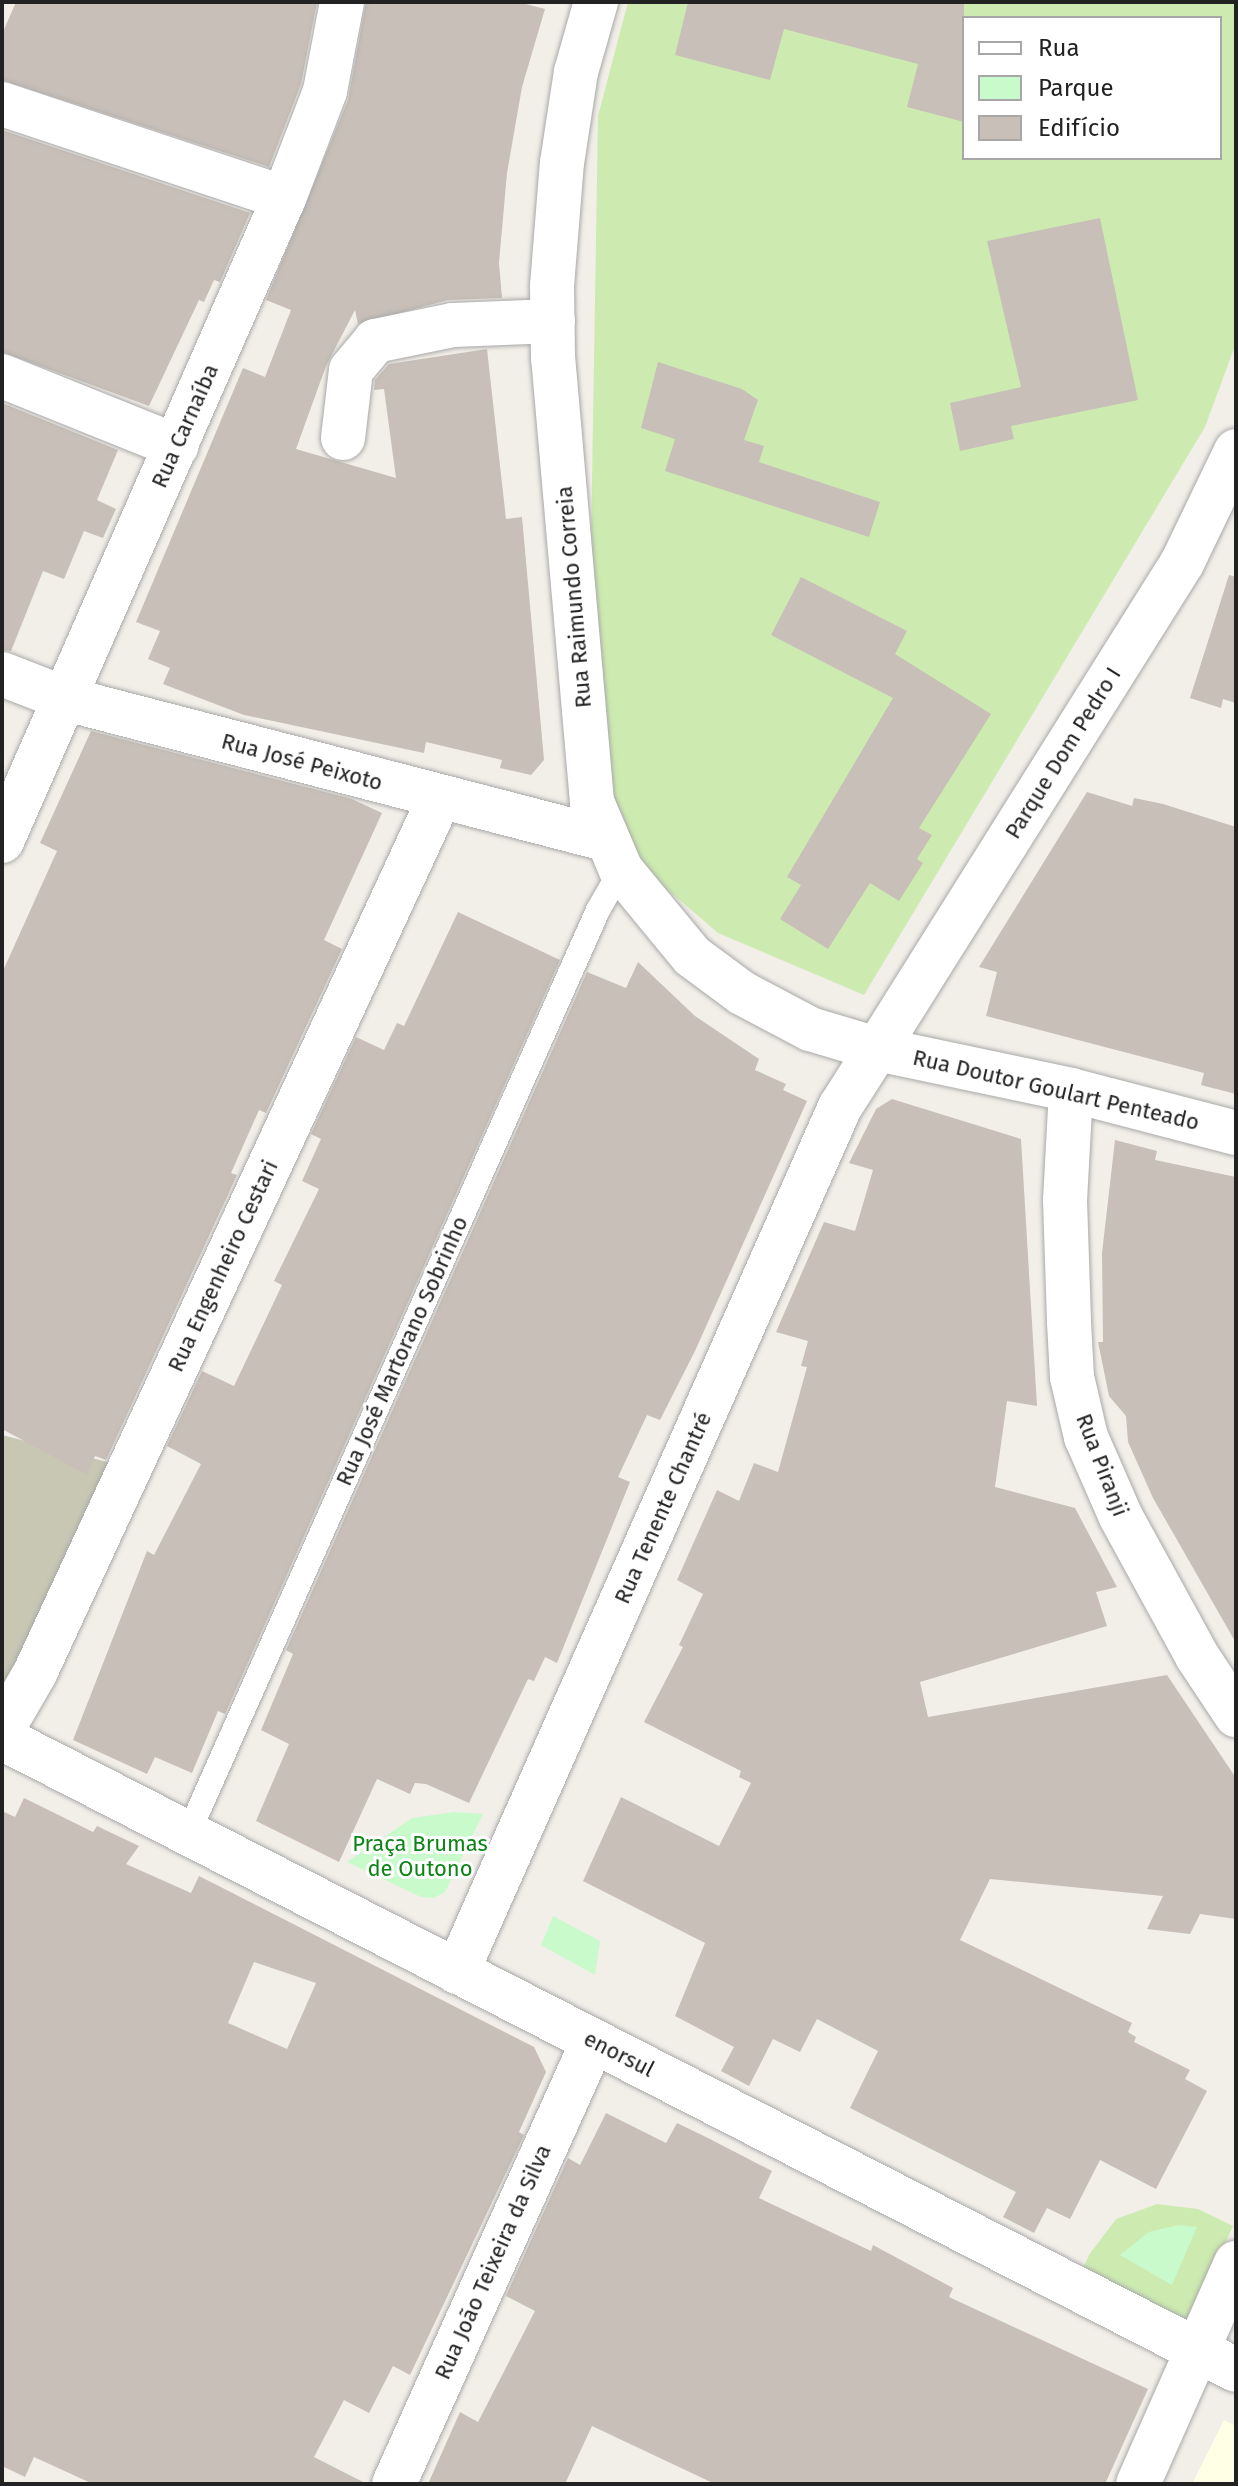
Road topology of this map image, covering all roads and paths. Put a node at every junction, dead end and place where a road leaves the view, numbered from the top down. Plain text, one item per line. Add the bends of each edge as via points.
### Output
1 (342, 2) edge
2 (596, 2) edge
3 (2, 104) edge
4 (284, 198) junction
5 (553, 321) junction
6 (2, 376) edge
7 (343, 438) dead end
8 (176, 446) junction
9 (1236, 451) edge
10 (2, 674) edge
11 (66, 699) junction
12 (439, 799) junction
13 (2, 841) edge
14 (613, 855) junction
15 (877, 1049) junction
16 (1071, 1090) junction
17 (1236, 1133) edge
18 (1236, 1715) edge
19 (2, 1730) edge
20 (2, 1738) edge
21 (188, 1834) junction
22 (457, 1972) junction
23 (593, 2041) junction
24 (1236, 2263) edge
25 (1197, 2350) junction
26 (1236, 2370) edge
27 (394, 2484) edge
28 (1138, 2484) edge

1 - 4 street, Rua Carnaíba via 325,91
2 - 5 street, Rua Raimundo Correia via 576,72 562,163 553,231
3 - 4 street
4 - 8 street, Rua Carnaíba
5 - 7 street via 453,325 375,341 351,370
5 - 14 street, Rua Raimundo Correia via 592,802
6 - 8 street
8 - 11 street, Rua Carnaíba
9 - 15 street, Parque Dom Pedro I via 1182,563
10 - 11 street, Rua José Peixoto
11 - 12 street, Rua José Peixoto
11 - 13 street, Rua Carnaíba
12 - 14 street, Rua José Peixoto
12 - 19 street, Rua Engenheiro Cestari via 35,1673
14 - 15 street, Rua Raimundo Correia via 692,956 742,993 810,1029
14 - 21 lane, Rua José Martorano Sobrinho via 598,910
15 - 16 street, Rua Doutor Goulart Penteado
15 - 22 street, Rua Tenente Chantré via 840,1107
16 - 17 street, Rua Doutor Goulart Penteado
16 - 18 street, Rua Piranji via 1065,1200 1069,1322 1072,1377 1086,1437 1121,1517 1197,1656
20 - 21 street, enorsul
21 - 22 street, enorsul
22 - 23 street, enorsul
23 - 25 street, enorsul
23 - 27 street, Rua João Teixeira da Silva
24 - 25 street
25 - 26 street, enorsul
25 - 28 street

